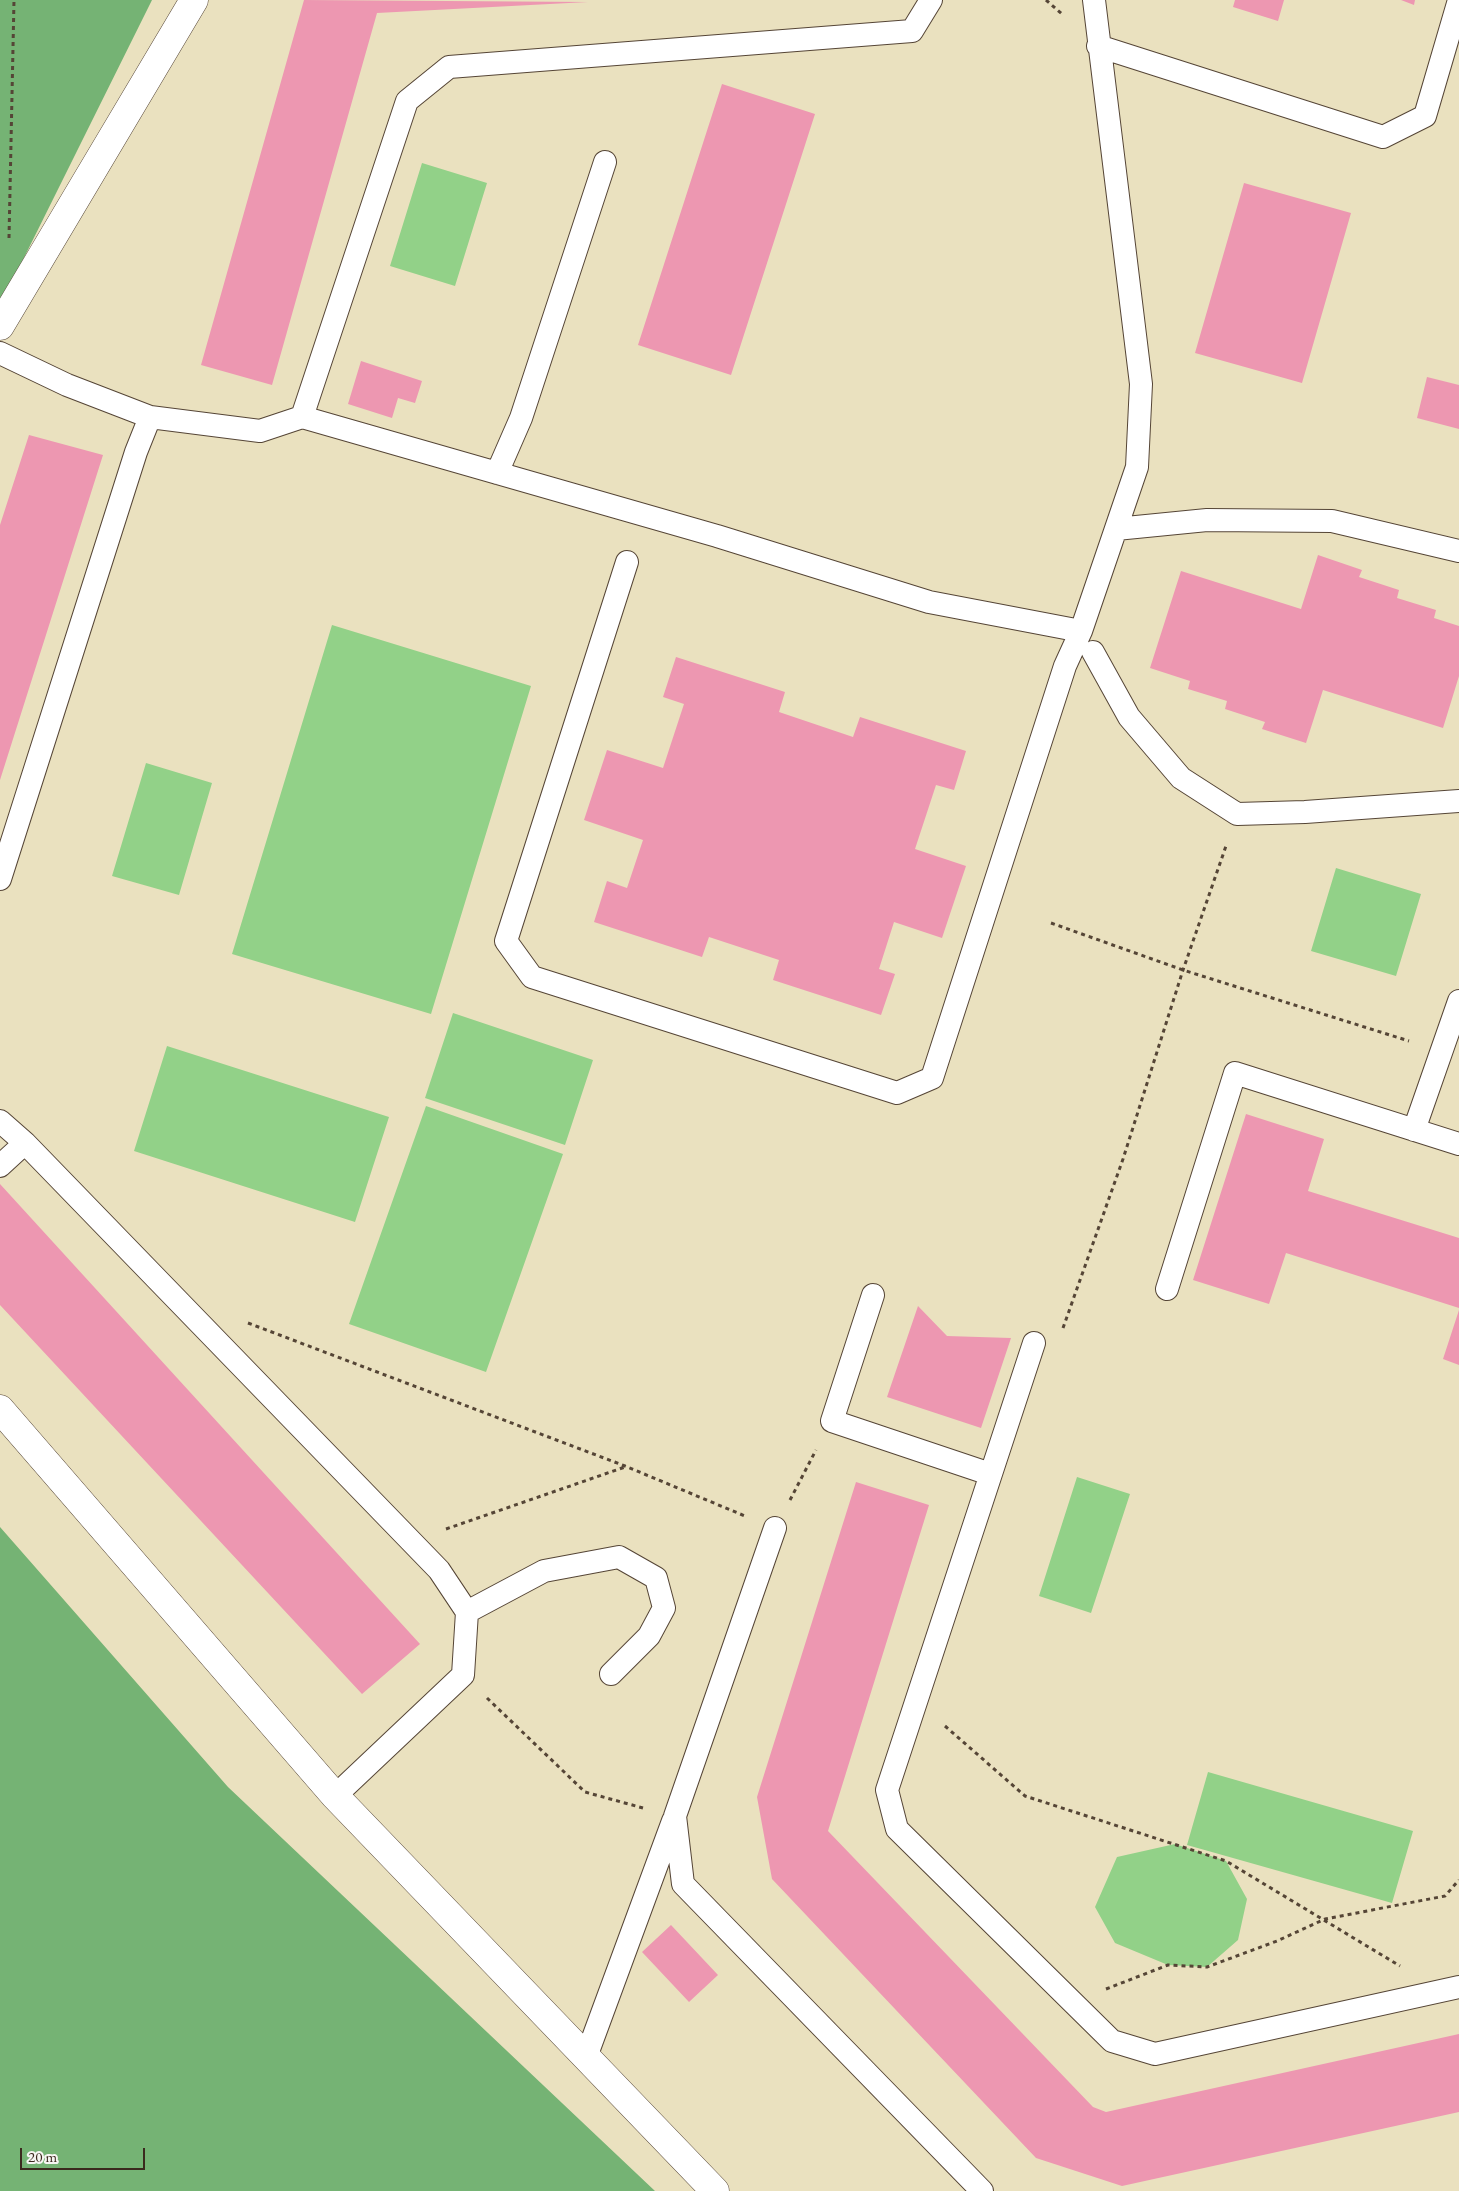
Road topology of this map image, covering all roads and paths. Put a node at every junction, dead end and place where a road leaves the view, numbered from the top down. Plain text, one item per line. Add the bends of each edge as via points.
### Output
1 (14, 0) edge
2 (194, 0) edge
3 (931, 0) edge
4 (1094, 0) edge
5 (1459, 0) edge
6 (1098, 46) junction
7 (605, 162) dead end
8 (9, 245) dead end
9 (0, 326) edge
10 (0, 353) edge
11 (150, 417) junction
12 (302, 417) junction
13 (497, 473) junction
14 (1116, 529) junction
15 (1459, 551) edge
16 (627, 562) dead end
17 (1081, 631) junction
18 (1093, 652) dead end
19 (1459, 801) edge
20 (1237, 814) junction
21 (0, 878) edge
22 (1051, 924) dead end
23 (1183, 970) junction
24 (1459, 1001) edge
25 (1441, 1052) junction
26 (0, 1121) edge
27 (1414, 1130) junction
28 (25, 1143) junction
29 (1459, 1144) edge
30 (0, 1166) edge
31 (1167, 1290) dead end
32 (872, 1295) dead end
33 (246, 1322) dead end
34 (1034, 1343) joint
35 (0, 1409) edge
36 (832, 1421) junction
37 (625, 1466) junction
38 (990, 1474) junction
39 (775, 1528) junction
40 (412, 1541) junction
41 (467, 1612) junction
42 (611, 1674) dead end
43 (462, 1675) junction
44 (916, 1700) junction
45 (335, 1796) junction
46 (675, 1816) junction
47 (1459, 1880) edge
48 (1325, 1919) junction
49 (1452, 1988) edge
50 (1073, 2002) junction
51 (586, 2057) junction
52 (715, 2191) edge
53 (982, 2191) edge

1 - 8 path
2 - 9 street
3 - 12 lane via 912,31 449,66 407,101
4 - 6 lane
5 - 6 lane via 1425,116 1383,137
6 - 14 lane via 1140,384 1137,467
7 - 13 lane via 521,418
10 - 11 lane via 67,385
11 - 12 lane via 260,431
11 - 21 lane
12 - 13 lane
13 - 17 lane via 717,536 929,602
14 - 15 lane via 1207,520 1332,521
14 - 17 lane
16 - 17 lane via 506,941 532,977 897,1093 932,1078 1065,666
18 - 20 lane via 1129,717 1181,778
19 - 20 lane
20 - 23 path
22 - 23 path
23 - 25 path
23 - 34 path via 1062,1330
24 - 25 lane
25 - 27 lane
26 - 28 lane
27 - 29 lane
27 - 31 lane via 1235,1073
28 - 30 lane
28 - 40 lane
32 - 36 lane
33 - 37 path
34 - 38 lane
35 - 45 street
36 - 38 lane
36 - 39 path
37 - 39 path
37 - 40 path
38 - 44 lane
39 - 46 lane
40 - 41 lane via 439,1570
41 - 42 lane via 544,1571 619,1556 656,1578 664,1608 649,1636
41 - 43 lane
43 - 45 lane
43 - 46 path via 585,1792
44 - 48 path via 1025,1796 1226,1862
44 - 50 lane via 887,1790 897,1829
45 - 51 street
46 - 51 lane
46 - 53 lane via 683,1884
47 - 48 path via 1445,1896
48 - 49 path via 1388,1959
48 - 50 path via 1207,1968 1168,1965
49 - 50 lane via 1155,2054 1112,2041
51 - 52 street

